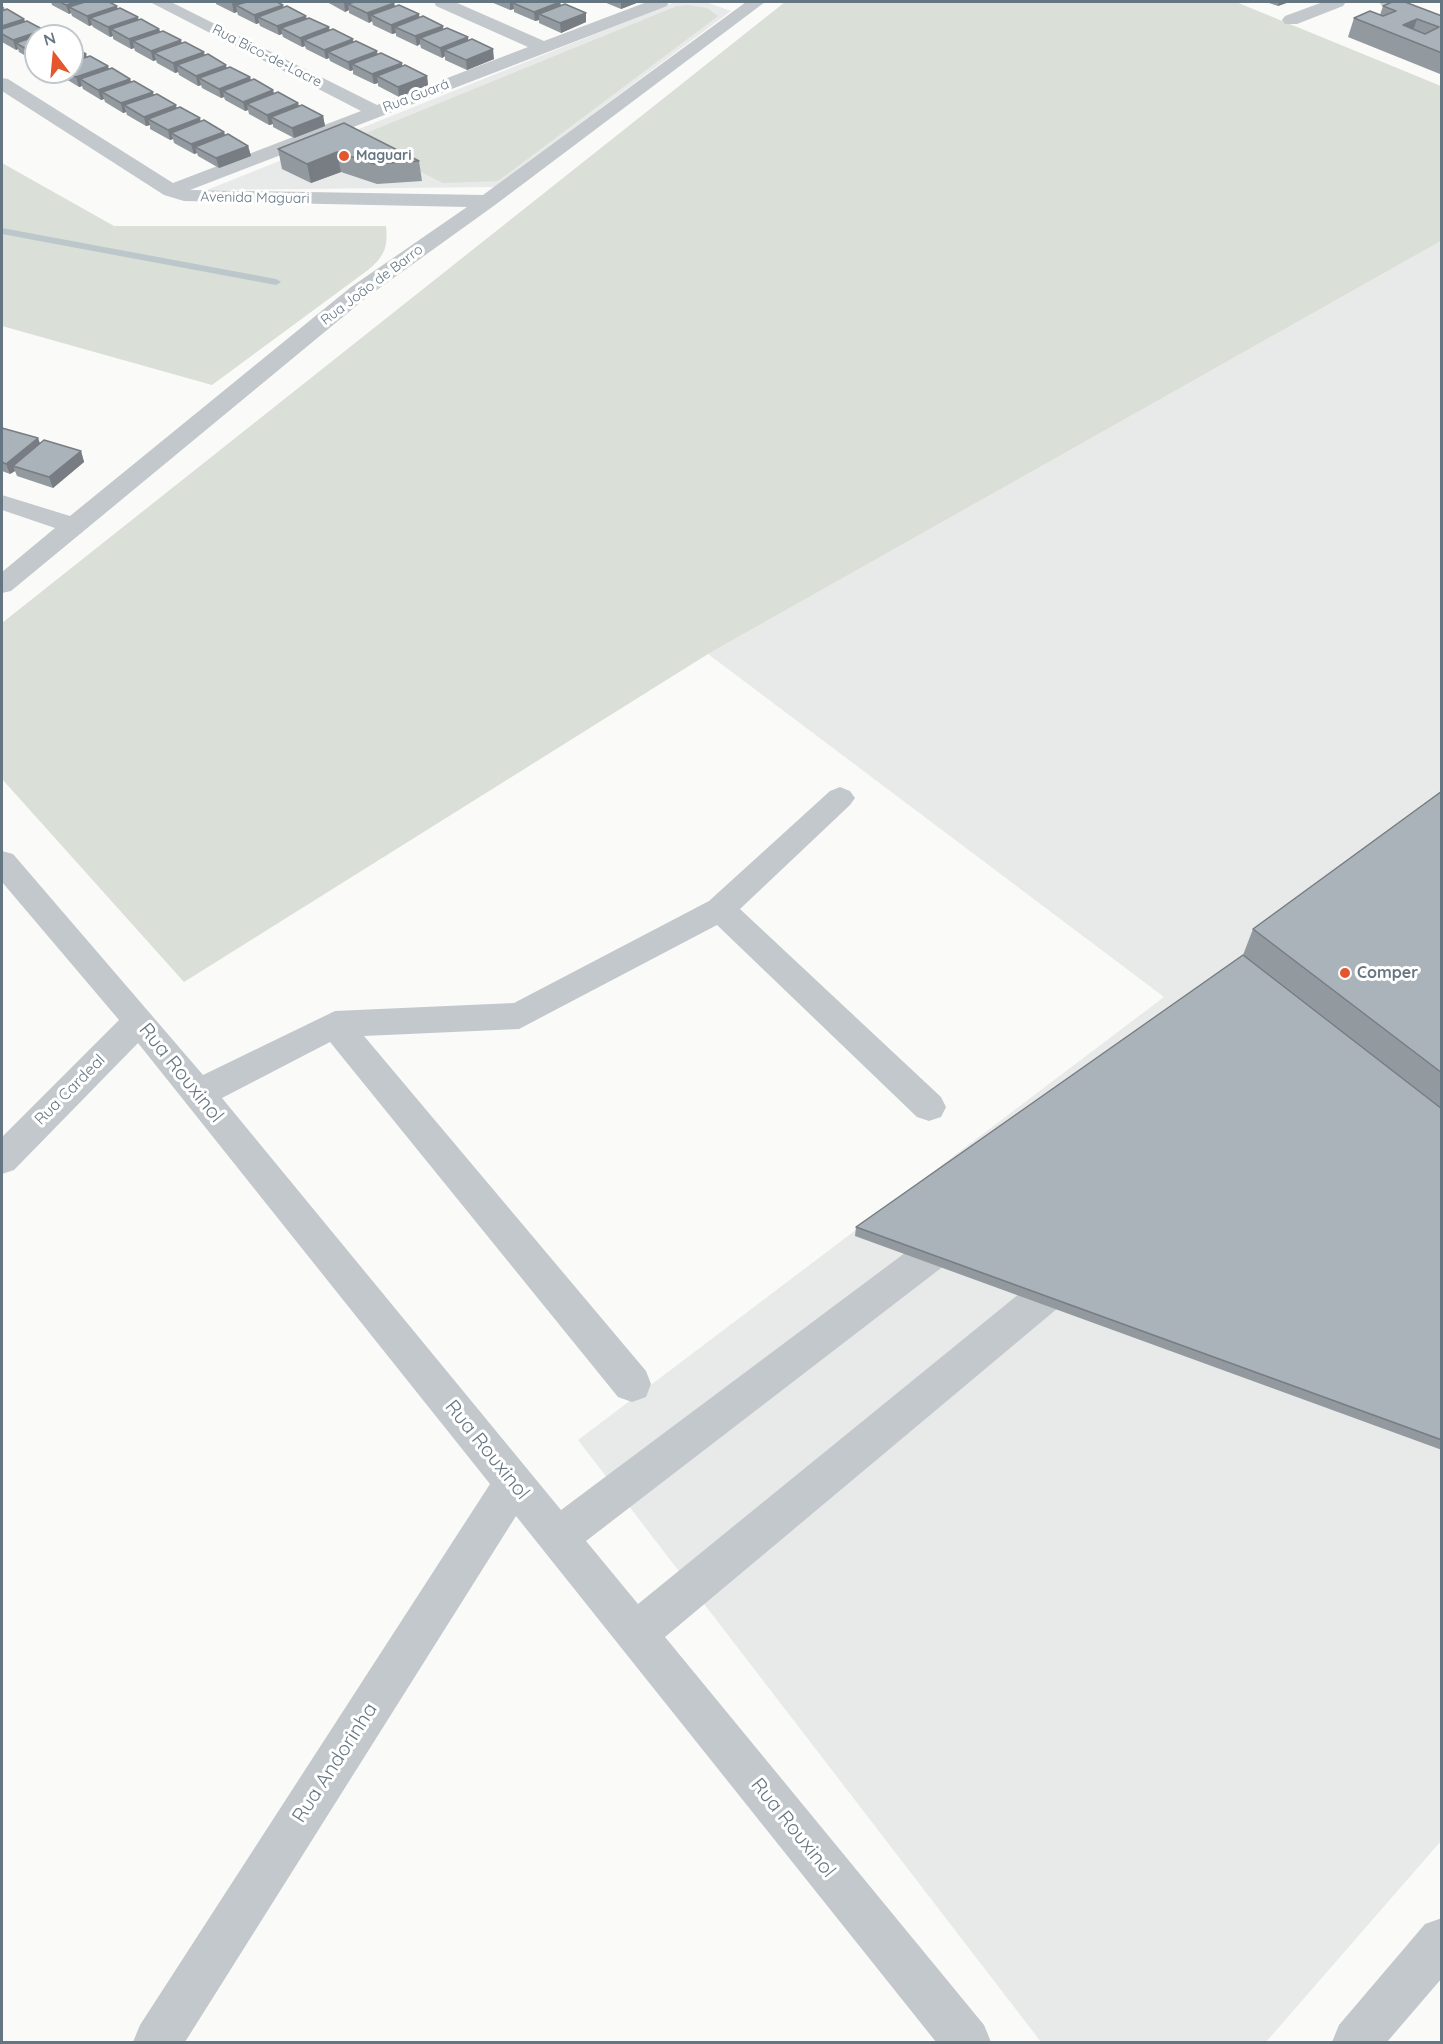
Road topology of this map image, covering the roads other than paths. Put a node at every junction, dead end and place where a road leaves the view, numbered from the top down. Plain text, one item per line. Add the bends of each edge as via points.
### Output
1 (159, 2) edge
2 (442, 2) edge
3 (661, 2) edge
4 (1337, 2) edge
5 (1388, 2) edge
6 (746, 3) edge
7 (1290, 20) dead end
8 (1442, 22) edge
9 (543, 47) junction
10 (6, 88) edge
11 (375, 111) junction
12 (171, 192) junction
13 (488, 201) junction
14 (2, 502) edge
15 (73, 526) junction
16 (2, 585) edge
17 (840, 798) dead end
18 (2, 862) edge
19 (720, 909) junction
20 (139, 1021) junction
21 (335, 1024) junction
22 (198, 1094) junction
23 (929, 1107) dead end
24 (2, 1160) edge
25 (985, 1214) edge
26 (1093, 1256) edge
27 (632, 1384) dead end
28 (514, 1483) junction
29 (558, 1537) junction
30 (636, 1633) junction
31 (1442, 1941) edge
32 (1363, 2040) edge
33 (157, 2043) edge
34 (967, 2043) edge

1 - 11 street, Rua Bico-de-Lacre
2 - 9 street
3 - 9 street, Rua Guará
4 - 7 street
5 - 8 street
6 - 13 street, Rua João de Barro
9 - 11 street, Rua Guará
10 - 12 street, Avenida Maguari
11 - 12 street, Rua Guará
12 - 13 street, Avenida Maguari via 220,199
13 - 15 street, Rua João de Barro via 359,292
14 - 15 street
15 - 16 street, Rua João de Barro
17 - 19 street
18 - 20 street, Rua Rouxinol
19 - 21 street via 519,1016
19 - 23 street
20 - 22 street, Rua Rouxinol
20 - 24 street, Rua Cardeal
21 - 22 street
21 - 27 street
22 - 28 street, Rua Rouxinol
25 - 29 street
26 - 30 street
28 - 29 street, Rua Rouxinol
28 - 33 street, Rua Andorinha
29 - 30 street, Rua Rouxinol
30 - 34 street, Rua Rouxinol
31 - 32 street

